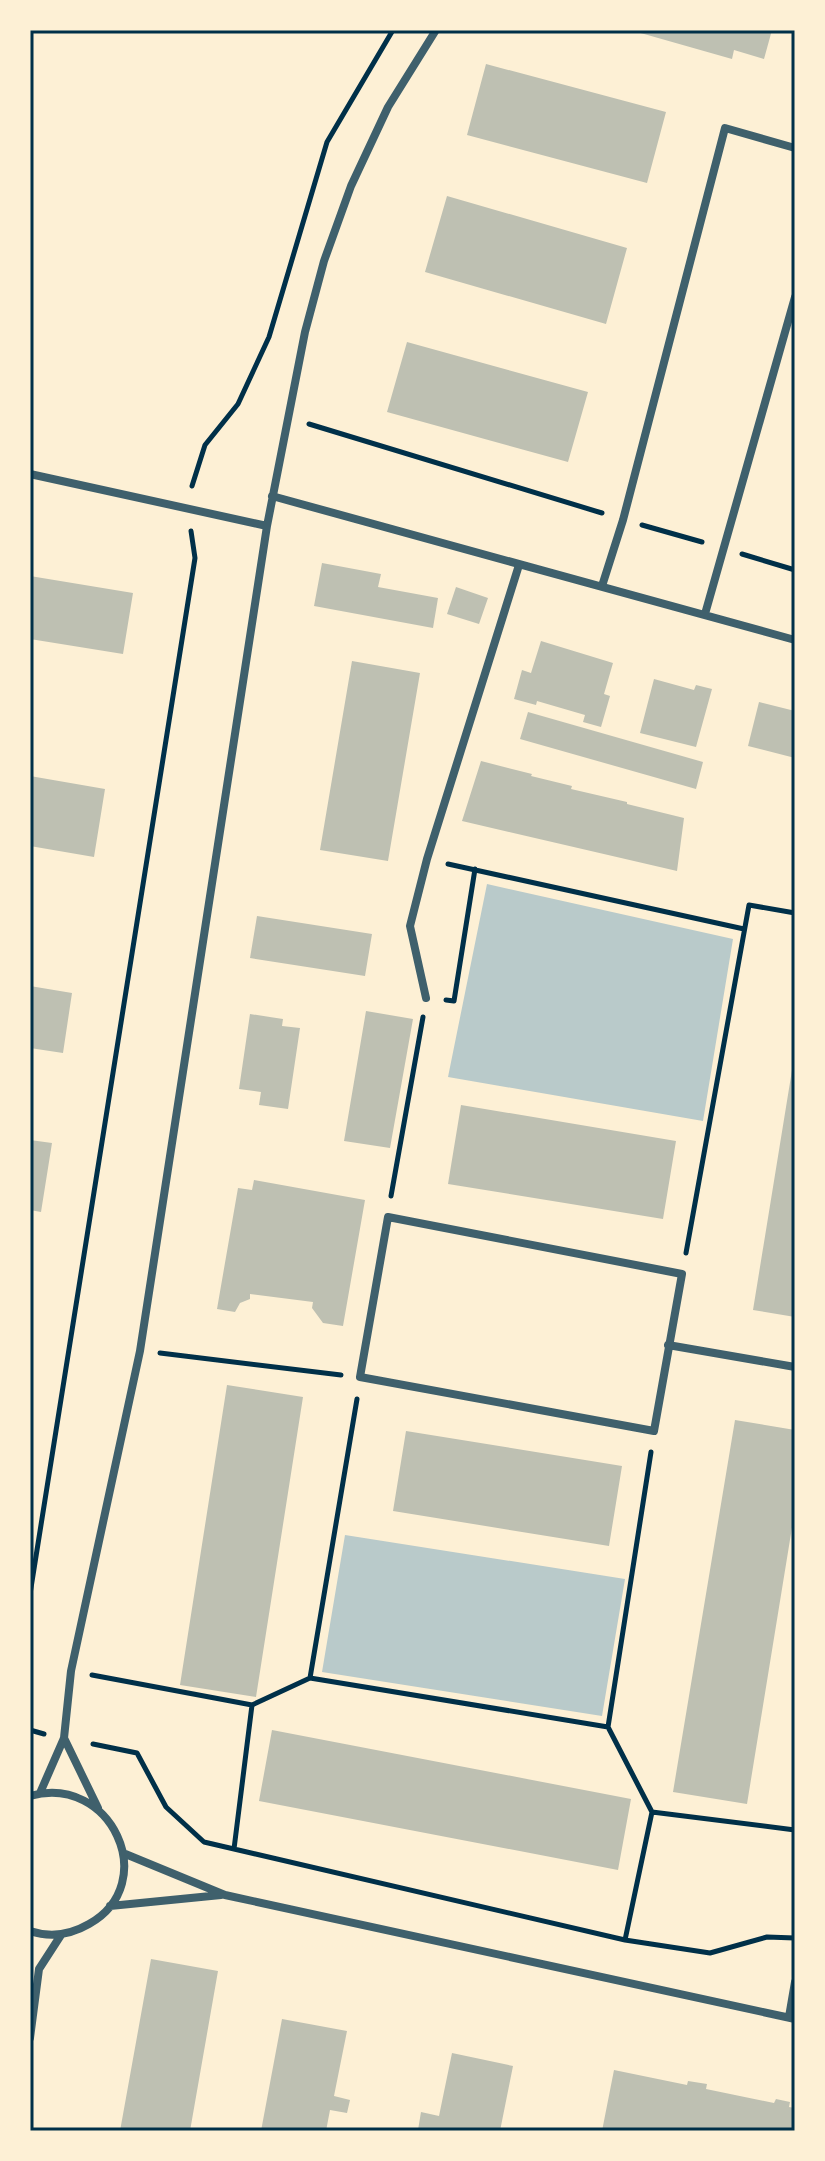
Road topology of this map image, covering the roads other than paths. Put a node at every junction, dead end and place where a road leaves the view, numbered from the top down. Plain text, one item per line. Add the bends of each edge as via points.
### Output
1 (436, 30) edge
2 (795, 148) edge
3 (795, 297) edge
4 (30, 474) edge
5 (272, 496) junction
6 (267, 526) junction
7 (519, 565) junction
8 (602, 586) junction
9 (705, 614) junction
10 (795, 640) edge
11 (426, 998) road end
12 (668, 1345) junction
13 (795, 1367) edge
14 (64, 1738) junction
15 (40, 1793) junction
16 (30, 1796) edge
17 (98, 1809) junction
18 (123, 1853) junction
19 (225, 1895) junction
20 (110, 1906) junction
21 (30, 1931) edge
22 (61, 1935) junction
23 (795, 1982) edge
24 (792, 2018) edge
25 (30, 2038) edge

1 - 5 street via 388,107 324,261
2 - 8 street via 725,128
3 - 9 street
4 - 6 street
5 - 6 street
5 - 7 street
6 - 14 street via 140,1351 71,1671
7 - 8 street
7 - 11 street via 410,926
8 - 9 street
9 - 10 street
12 - 12 street via 654,1431 360,1377 388,1217 682,1274
12 - 13 street
14 - 15 street
14 - 17 street
15 - 16 street
15 - 17 street via 61,1792
17 - 18 street via 119,1836
18 - 19 street
18 - 20 street via 124,1871
19 - 20 street
19 - 24 street
20 - 22 street via 97,1920
21 - 22 street
22 - 25 street via 39,1969
23 - 24 street

